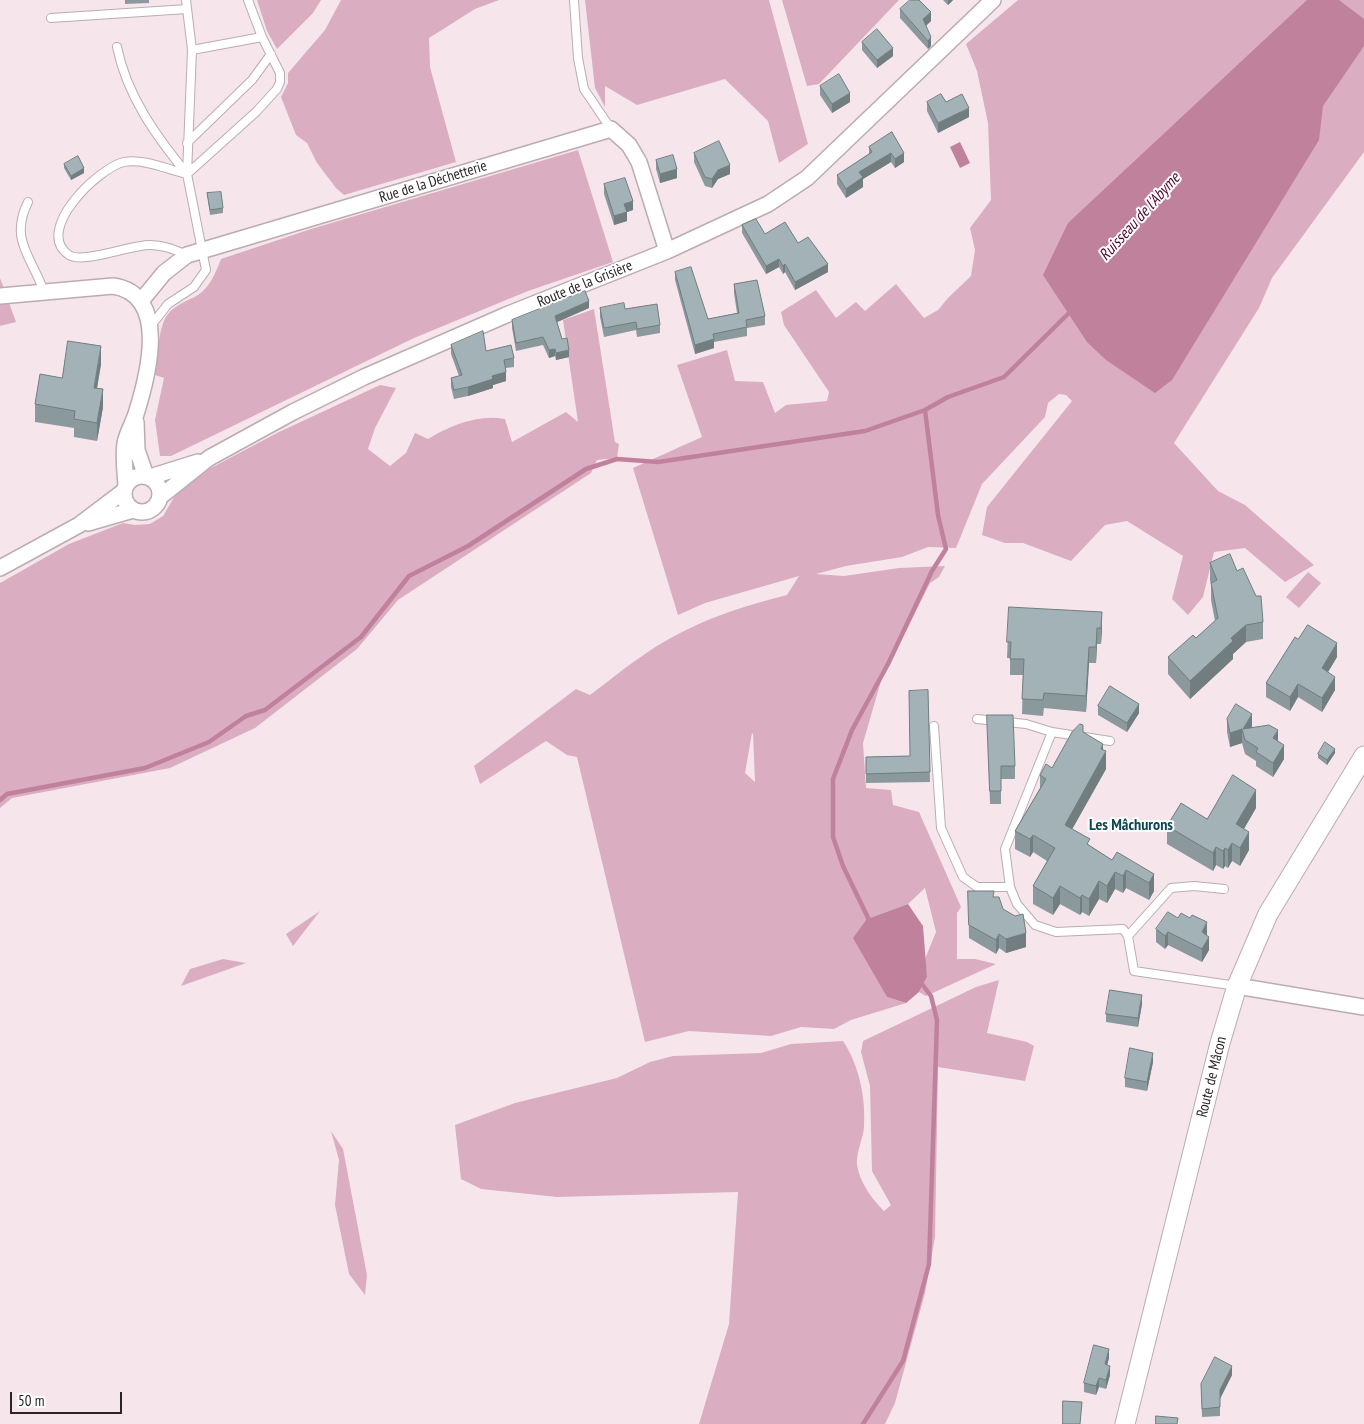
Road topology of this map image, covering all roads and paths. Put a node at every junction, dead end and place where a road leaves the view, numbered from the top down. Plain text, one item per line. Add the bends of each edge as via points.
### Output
1 (186, 0) edge
2 (248, 0) edge
3 (574, 0) edge
4 (993, 0) edge
5 (187, 9) junction
6 (51, 18) dead end
7 (262, 37) junction
8 (118, 47) dead end
9 (192, 50) junction
10 (271, 54) junction
11 (611, 129) junction
12 (187, 143) junction
13 (187, 174) junction
14 (28, 202) dead end
15 (202, 250) junction
16 (667, 251) junction
17 (187, 255) junction
18 (44, 292) junction
19 (0, 296) edge
20 (141, 301) junction
21 (150, 327) junction
22 (136, 413) junction
23 (209, 458) junction
24 (148, 477) junction
25 (125, 488) junction
26 (160, 497) junction
27 (133, 510) junction
28 (79, 525) junction
29 (0, 568) edge
30 (976, 719) dead end
31 (934, 726) dead end
32 (1052, 732) junction
33 (1110, 741) dead end
34 (1364, 756) edge
35 (1010, 887) junction
36 (1224, 889) dead end
37 (1128, 936) junction
38 (1237, 986) junction
39 (1364, 1007) edge
40 (1125, 1424) edge

1 - 5 lane
2 - 7 lane
3 - 11 lane via 578,58 584,89
4 - 16 street, Route de la Grisière via 807,178 768,204
5 - 6 lane
5 - 9 lane
7 - 9 lane
7 - 10 lane
8 - 13 lane via 121,66 134,98 160,140
9 - 12 lane
10 - 12 lane via 252,80
10 - 13 lane via 280,73 277,89
11 - 15 street, Rue de la Déchetterie
11 - 16 street via 629,145 639,162
12 - 13 lane
13 - 15 lane
13 - 17 lane via 132,162 116,165 70,205 59,227 62,247 75,258 152,245
14 - 18 lane via 20,221 20,235
15 - 17 street, Rue de la Déchetterie
15 - 21 lane via 206,270 202,277 194,287 168,304
16 - 23 street, Route de la Grisière via 372,373
17 - 20 street, Rue de la Déchetterie via 164,273
18 - 19 street
18 - 20 street via 113,286 126,288
20 - 21 street
21 - 22 street via 150,347
22 - 24 street via 137,450
22 - 25 street via 124,450
23 - 24 street, Route de la Grisière
23 - 26 street, Route de la Grisière
24 - 25 street, Route de la Grisière via 135,477
24 - 26 street via 158,485
25 - 27 street via 126,502
25 - 28 street, Route de la Grisière
26 - 27 street, Route de la Grisière via 153,508 140,512
27 - 28 street, Route de la Grisière
28 - 29 street, Route de la Grisière
30 - 32 lane via 1026,724
31 - 35 lane via 941,828 964,877 977,887
32 - 33 lane
32 - 35 lane via 1005,849
34 - 38 street, Route de Mâcon via 1268,914
35 - 37 lane via 1017,904 1035,925 1056,932 1123,929
36 - 37 lane via 1170,888
37 - 38 lane via 1134,971
38 - 39 street
38 - 40 street, Route de Mâcon

